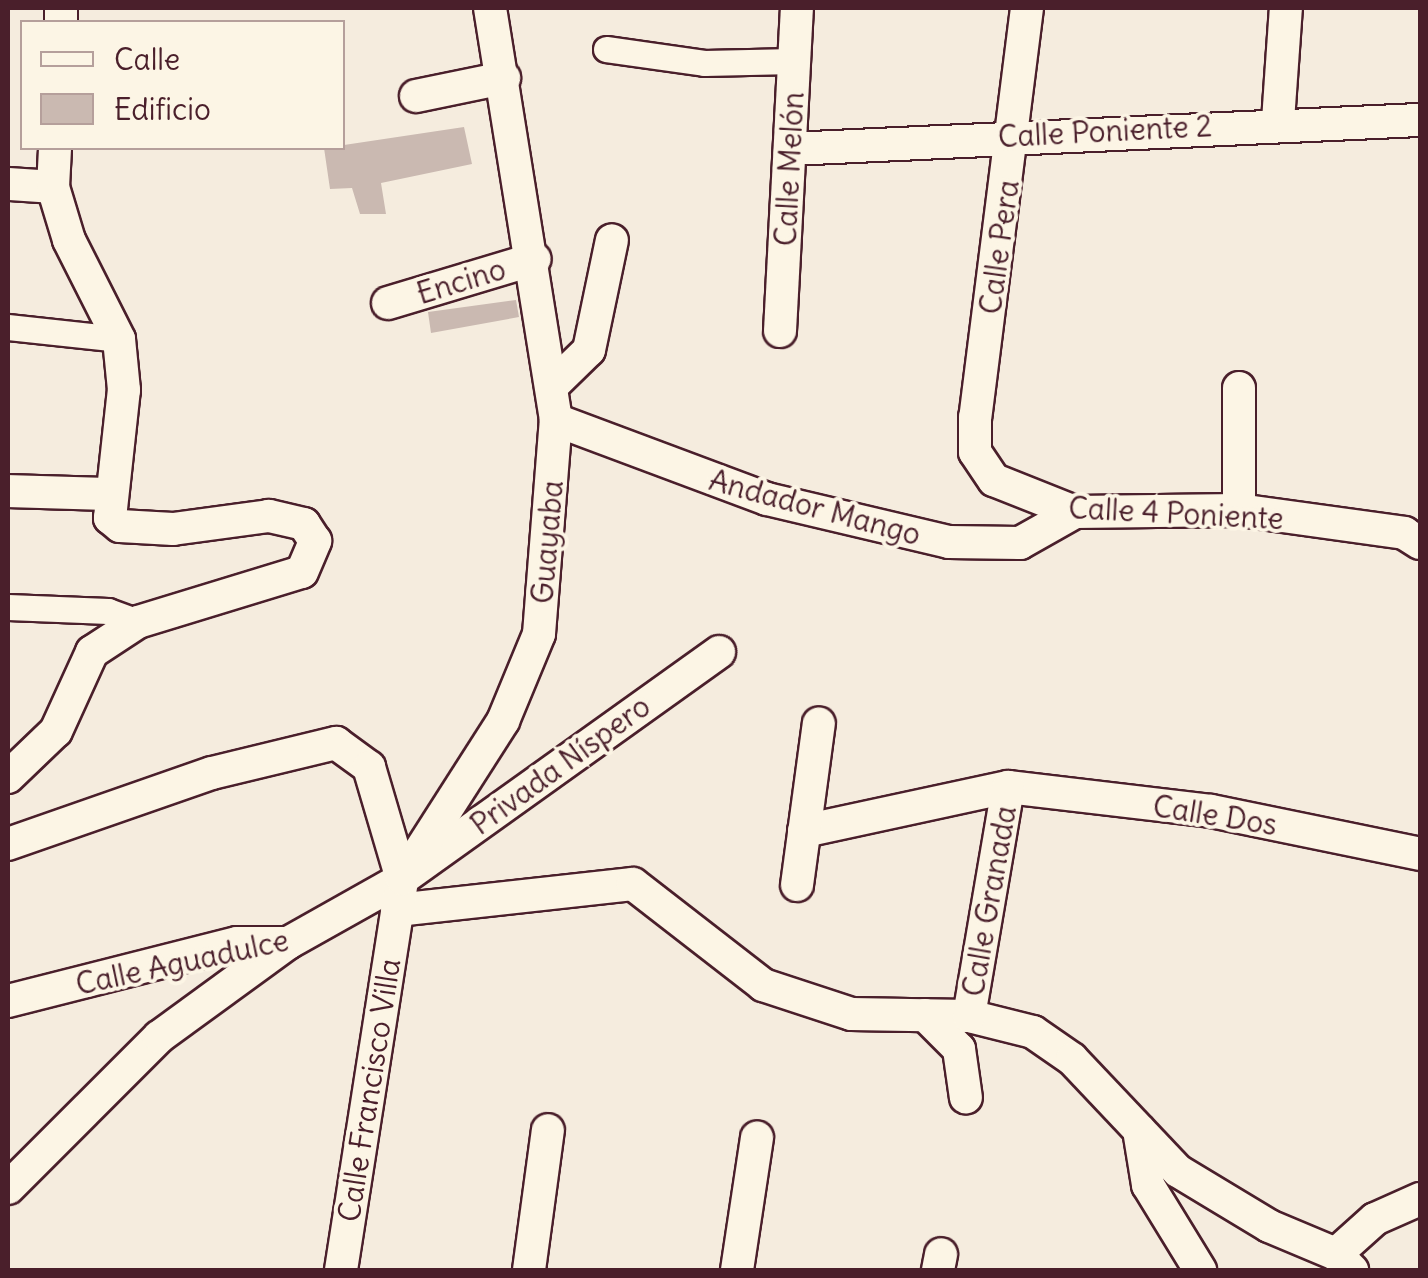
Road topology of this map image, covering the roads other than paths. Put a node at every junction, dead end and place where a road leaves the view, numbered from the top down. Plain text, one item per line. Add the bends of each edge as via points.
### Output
1 (490, 8) edge
2 (797, 8) edge
3 (1027, 8) edge
4 (1286, 8) edge
5 (606, 49) dead end
6 (794, 61) junction
7 (504, 78) junction
8 (416, 96) dead end
9 (1420, 120) edge
10 (1278, 121) junction
11 (1016, 136) junction
12 (790, 149) junction
13 (55, 150) edge
14 (8, 184) edge
15 (53, 186) junction
16 (612, 240) dead end
17 (535, 259) junction
18 (388, 303) dead end
19 (8, 326) edge
20 (780, 331) dead end
21 (119, 339) junction
22 (553, 385) junction
23 (1240, 388) dead end
24 (556, 420) junction
25 (994, 480) joint
26 (8, 490) edge
27 (108, 494) junction
28 (1239, 510) junction
29 (1075, 512) junction
30 (1420, 543) edge
31 (8, 607) edge
32 (138, 622) junction
33 (720, 652) dead end
34 (819, 724) dead end
35 (8, 777) edge
36 (1008, 786) junction
37 (804, 831) junction
38 (8, 844) edge
39 (1420, 854) edge
40 (796, 885) dead end
41 (400, 894) junction
42 (288, 943) junction
43 (8, 1002) edge
44 (926, 1015) junction
45 (969, 1016) junction
46 (966, 1098) dead end
47 (548, 1130) dead end
48 (1139, 1130) junction
49 (757, 1137) dead end
50 (8, 1188) edge
51 (1420, 1199) edge
52 (1344, 1262) edge
53 (341, 1270) edge
54 (529, 1270) edge
55 (736, 1270) edge
56 (1200, 1270) edge

1 - 7 street, Guayaba
2 - 6 street, Calle Melón
3 - 11 street, Calle Pera
4 - 10 street
5 - 6 street via 704,63
6 - 12 street, Calle Melón
7 - 8 street
7 - 17 street, Guayaba
9 - 10 street, Calle Poniente 2
10 - 11 street, Calle Poniente 2
11 - 12 street, Calle Poniente 2
11 - 25 street, Calle Pera via 974,418 974,452
12 - 20 street, Calle Melón
13 - 15 street
14 - 15 street
15 - 21 street via 69,240
16 - 22 street via 589,350
17 - 18 street, Encino
17 - 22 street, Guayaba
19 - 21 street
21 - 27 street via 124,390
22 - 24 street, Guayaba
23 - 28 street
24 - 29 street, Andador Mango via 767,499 949,542 1020,543
24 - 41 street, Guayaba via 539,634 503,721
25 - 29 street, Calle 4 Poniente
26 - 27 street
27 - 32 street via 110,518 120,526 173,528 270,516 304,524 316,541 302,572
28 - 29 street, Calle 4 Poniente
28 - 30 street, Calle 4 Poniente via 1404,533
31 - 32 street via 108,611
32 - 35 street via 92,652 56,731
33 - 41 street, Privada Níspero
34 - 37 street
36 - 37 street
36 - 39 street, Calle Dos via 1211,811
36 - 45 street, Calle Granada
37 - 40 street
38 - 41 street via 212,772 336,742 369,767
41 - 42 street, Calle Aguadulce
41 - 44 street via 633,884 763,985 851,1014
41 - 53 street, Calle Francisco Villa
42 - 43 street, Calle Aguadulce via 237,943
42 - 50 street via 159,1036
44 - 45 street
44 - 46 street via 959,1049
45 - 48 street via 1032,1032 1072,1060
47 - 54 street
48 - 52 street via 1178,1171
48 - 56 street via 1148,1185
49 - 55 street
51 - 52 street via 1374,1219

